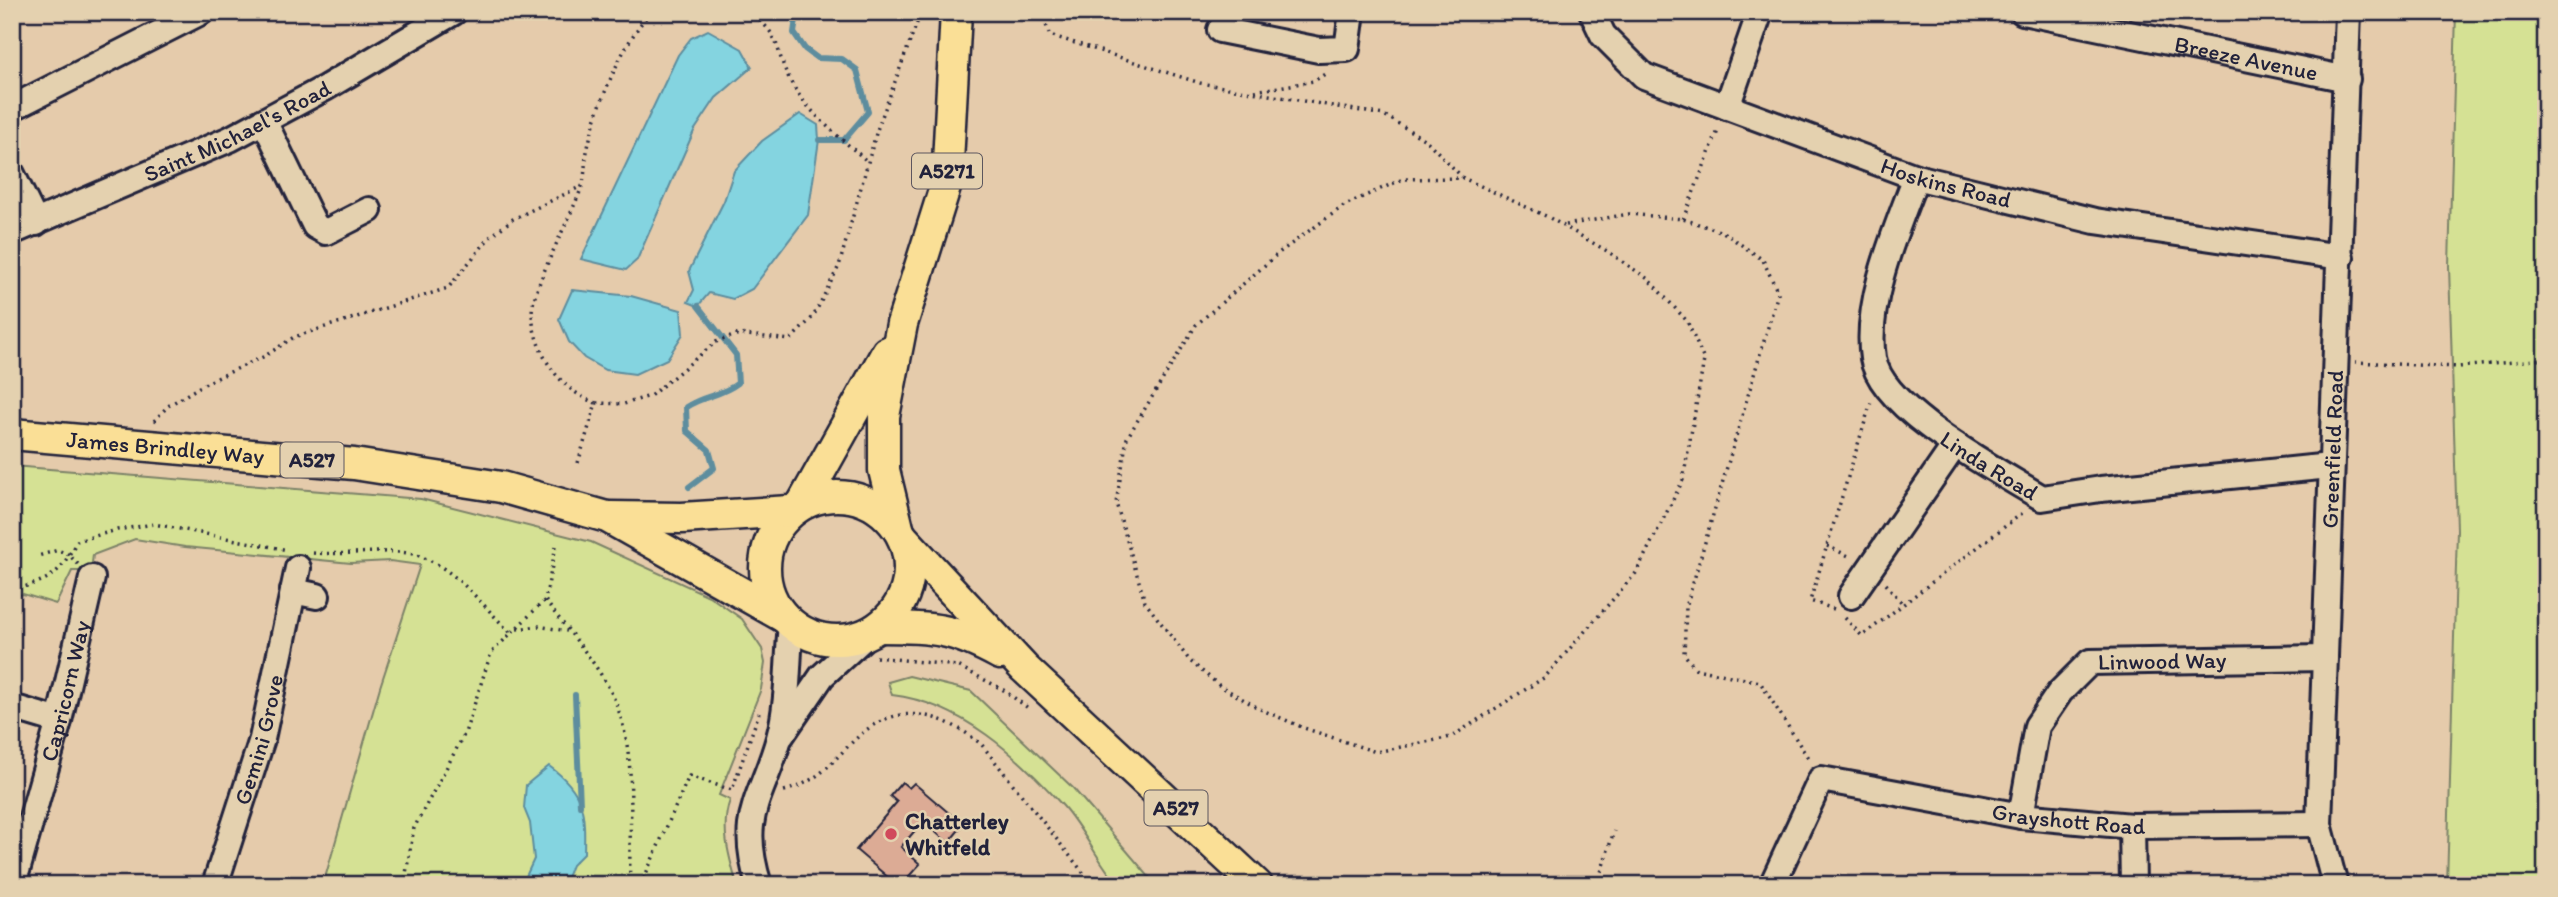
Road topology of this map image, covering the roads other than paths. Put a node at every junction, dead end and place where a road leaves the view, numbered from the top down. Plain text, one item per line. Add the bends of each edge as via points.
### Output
1 (201, 12) edge
2 (454, 12) edge
3 (956, 12) edge
4 (1352, 12) edge
5 (1592, 12) edge
6 (1760, 12) edge
7 (2023, 12) edge
8 (2348, 12) edge
9 (1220, 30) dead end
10 (2347, 79) junction
11 (1727, 107) junction
12 (12, 108) edge
13 (264, 121) junction
14 (12, 174) edge
15 (1916, 177) junction
16 (369, 210) dead end
17 (36, 223) junction
18 (12, 232) edge
19 (2341, 257) junction
20 (902, 324) junction
21 (12, 434) edge
22 (1955, 445) junction
23 (2330, 466) junction
24 (796, 508) junction
25 (607, 517) junction
26 (901, 533) junction
27 (304, 572) road end
28 (92, 578) road end
29 (1851, 596) dead end
30 (787, 620) junction
31 (872, 640) junction
32 (2325, 658) junction
33 (1024, 668) junction
34 (12, 707) edge
35 (59, 721) junction
36 (779, 738) junction
37 (2021, 816) junction
38 (2319, 824) junction
39 (2132, 826) junction
40 (13, 885) edge
41 (215, 885) edge
42 (759, 885) edge
43 (1257, 885) edge
44 (1772, 885) edge
45 (2133, 885) edge
46 (2335, 885) edge

1 - 12 street
2 - 13 street, Saint Michael's Road
3 - 20 main road, A5271 via 947,181
4 - 9 street via 1347,49 1320,50
5 - 11 street, Hoskins Road via 1603,35 1644,76
6 - 11 street
7 - 10 street, Breeze Avenue
8 - 10 street, Greenfield Road
10 - 19 street, Greenfield Road
11 - 15 street, Hoskins Road
13 - 16 street via 315,226 326,232
13 - 17 street, Saint Michael's Road
14 - 17 street
15 - 19 street, Hoskins Road via 2095,221
15 - 22 street, Linda Road via 1891,245 1874,316 1873,359 1893,398
17 - 18 street, Saint Michael's Road
19 - 23 street, Greenfield Road
20 - 24 main road, A5271
20 - 26 main road, A5271 via 884,416 884,470
21 - 25 main road, James Brindley Way / A527 via 405,471 501,487
22 - 23 street, Linda Road via 2042,498
22 - 29 street
23 - 32 street, Greenfield Road
24 - 25 main road, James Brindley Way / A527 via 682,518
24 - 26 main road, A527 via 814,498 840,495 864,500 885,513
24 - 30 main road via 772,535 764,561 772,601
25 - 30 main road, James Brindley Way / A527
26 - 31 main road via 909,562 906,591
26 - 33 main road, A527
27 - 41 street, Gemini Grove via 262,739
28 - 35 street, Capricorn Way
30 - 31 main road, A527 via 818,638
30 - 36 street via 788,680
31 - 33 main road, A527 via 935,627 967,636
31 - 36 street via 822,676
32 - 37 street, Linwood Way via 2090,662 2060,692 2037,726
32 - 38 street, Greenfield Road
33 - 43 main road, A527
34 - 35 street
35 - 40 street, Capricorn Way
36 - 42 street via 756,796 750,827 750,856
37 - 39 street, Grayshott Road
37 - 44 street, Grayshott Road via 1821,779
38 - 39 street, Grayshott Road
38 - 46 street, Greenfield Road
39 - 45 street

